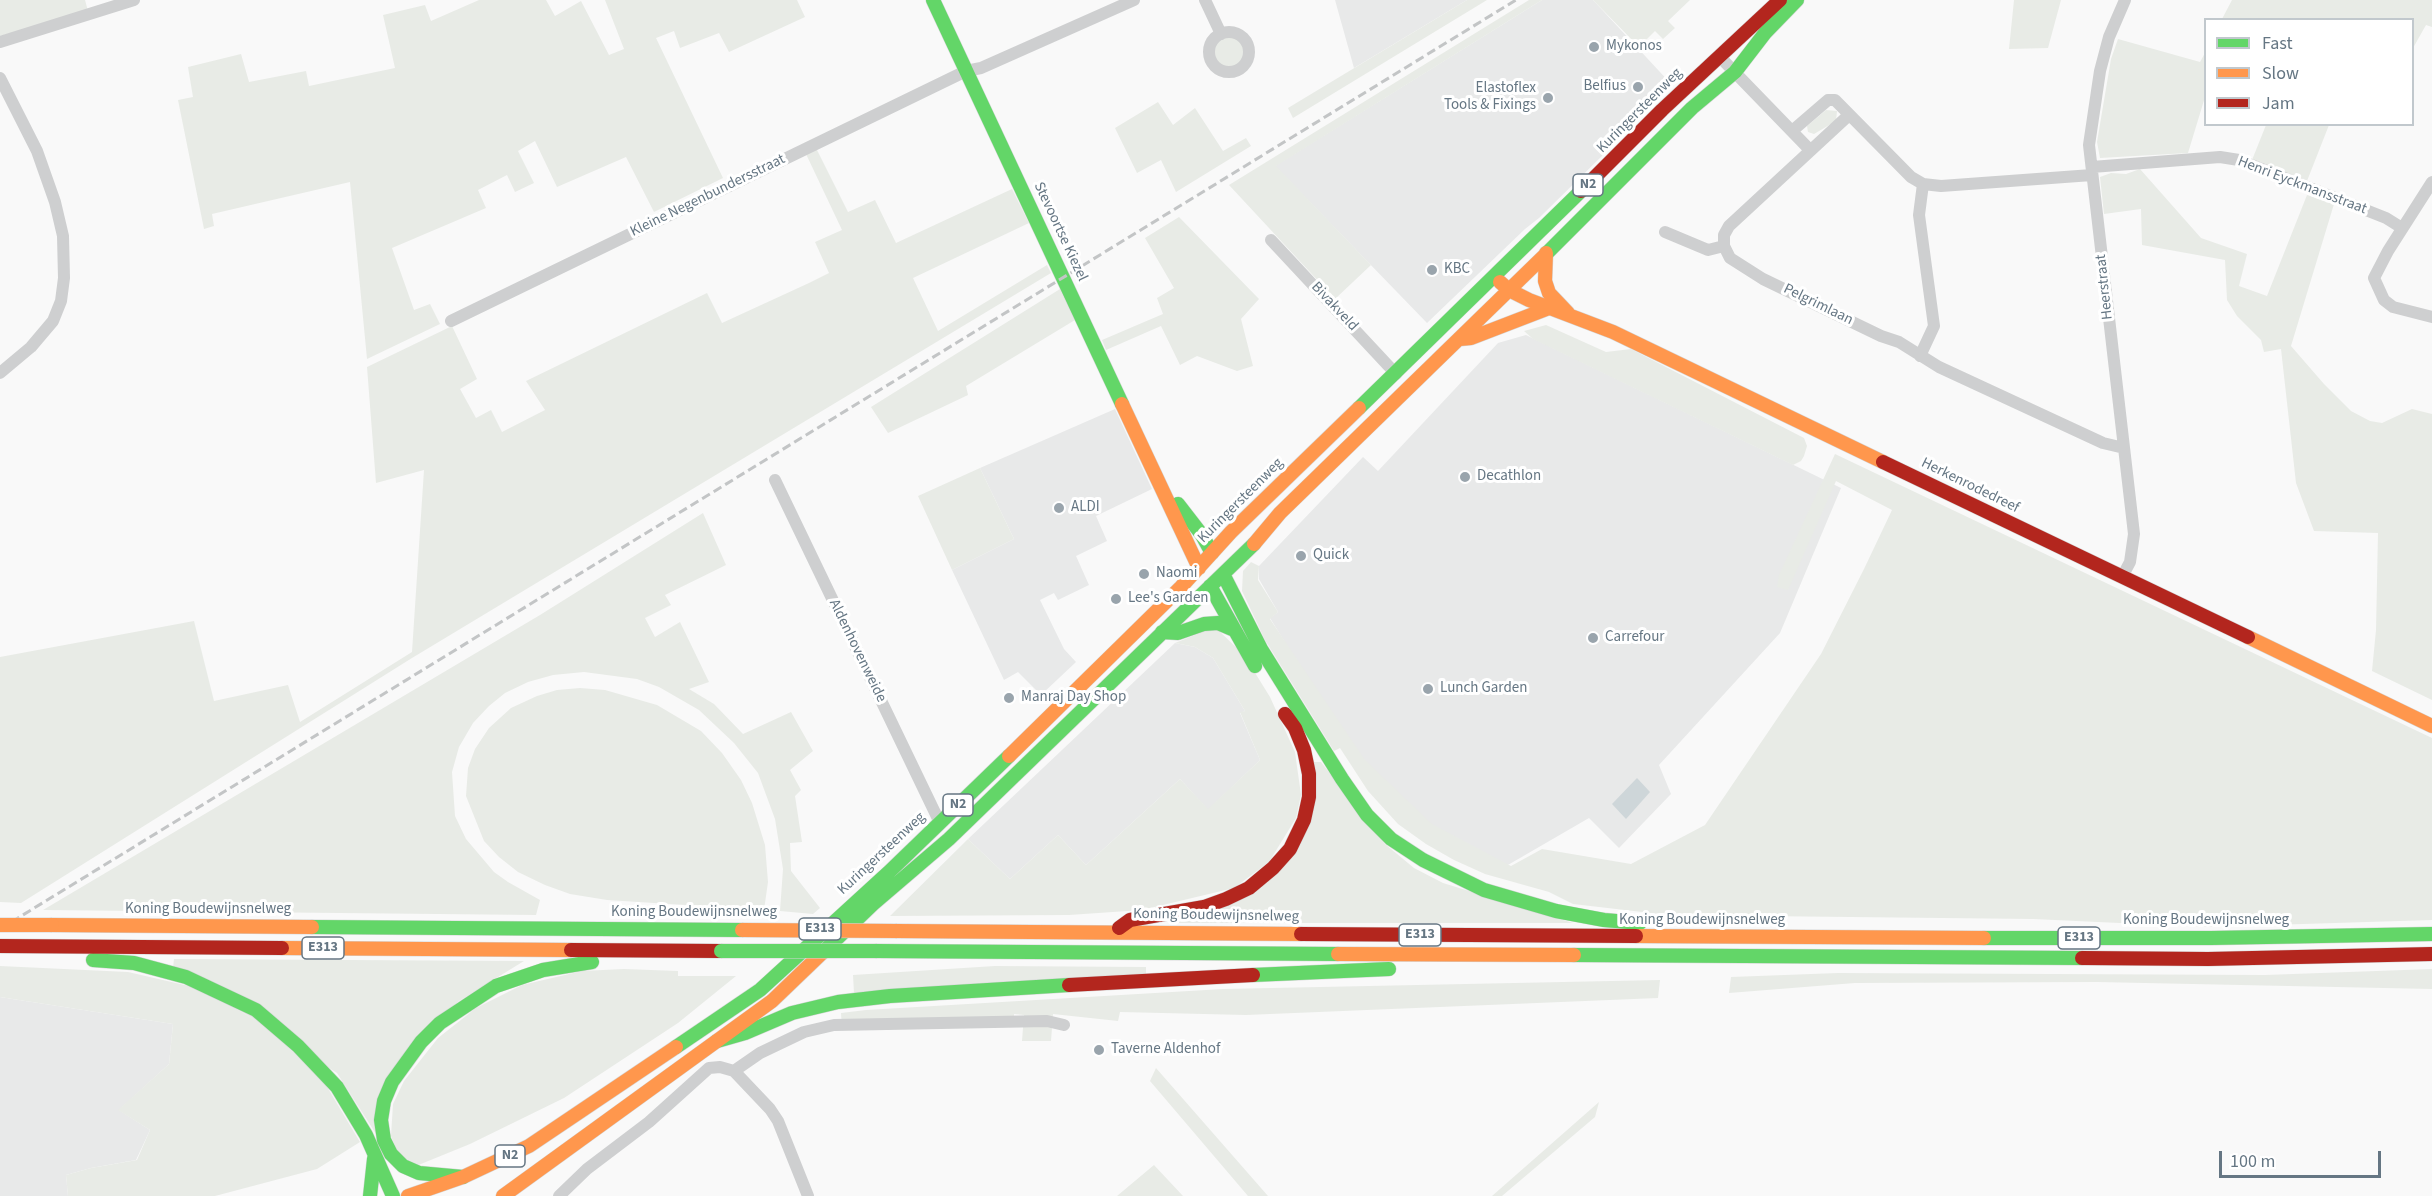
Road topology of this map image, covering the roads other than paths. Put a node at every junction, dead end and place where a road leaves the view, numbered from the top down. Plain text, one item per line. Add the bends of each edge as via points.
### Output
1 (134, 0) edge
2 (933, 0) edge
3 (1134, 0) edge
4 (1205, 0) edge
5 (1780, 0) edge
6 (1797, 0) edge
7 (2125, 0) edge
8 (1221, 34) dead end
9 (0, 42) edge
10 (1719, 56) junction
11 (966, 71) junction
12 (1735, 72) junction
13 (0, 78) edge
14 (1849, 115) junction
15 (1792, 130) junction
16 (1810, 150) junction
17 (2092, 171) junction
18 (2432, 182) edge
19 (1923, 184) junction
20 (2402, 228) junction
21 (1665, 232) dead end
22 (1271, 240) dead end
23 (1724, 246) junction
24 (1546, 253) junction
25 (1495, 277) junction
26 (1509, 290) junction
27 (1549, 308) junction
28 (1571, 316) junction
29 (2432, 316) edge
30 (451, 321) dead end
31 (1460, 339) junction
32 (1920, 356) junction
33 (0, 373) edge
34 (1396, 374) junction
35 (2124, 448) junction
36 (1158, 479) junction
37 (775, 480) dead end
38 (1212, 552) junction
39 (1199, 568) junction
40 (1223, 574) junction
41 (2122, 578) junction
42 (1210, 586) junction
43 (1232, 629) junction
44 (1162, 632) junction
45 (1263, 679) dead end
46 (1275, 699) dead end
47 (2432, 726) edge
48 (939, 823) junction
49 (0, 925) edge
50 (1114, 932) junction
51 (2432, 934) edge
52 (1726, 938) junction
53 (0, 946) edge
54 (16, 946) junction
55 (630, 951) junction
56 (2432, 954) edge
57 (1507, 956) junction
58 (1064, 1025) dead end
59 (717, 1041) junction
60 (734, 1071) junction
61 (374, 1155) junction
62 (464, 1177) junction
63 (370, 1196) edge
64 (393, 1196) edge
65 (408, 1196) edge
66 (503, 1196) edge
67 (559, 1196) edge
68 (808, 1196) edge

1 - 9 street
2 - 11 main road, Stevoortse Kiezel
3 - 11 street, Kleine Negenbundersstraat via 981,68
4 - 8 street
5 - 10 main road, Kuringersteenweg / N2
6 - 12 main road, Kuringersteenweg / N2
7 - 17 street, Heerstraat via 2100,71 2089,145
10 - 12 street
10 - 25 main road, Kuringersteenweg / N2
11 - 30 street, Kleine Negenbundersstraat
11 - 36 main road, Stevoortse Kiezel
12 - 15 street
12 - 24 main road, Kuringersteenweg / N2 via 1692,108
13 - 33 street via 37,151 55,202 63,236 64,278 53,321 31,347
14 - 15 street via 1835,100 1828,100
14 - 16 street
14 - 19 street via 1911,177
15 - 16 street
16 - 23 street via 1729,226
17 - 19 street via 1941,186
17 - 20 street, Henri Eyckmansstraat via 2220,157 2239,160 2386,218
17 - 35 street, Heerstraat
18 - 20 street
19 - 32 street via 1919,215 1934,326
20 - 29 street via 2377,270 2377,289 2393,307
21 - 23 street via 1708,250
22 - 34 street, Bivakveld
23 - 32 street, Pelgrimlaan via 1730,258 1744,269 1899,342
24 - 26 main road, Kuringersteenweg / N2
24 - 28 main road via 1546,286
25 - 26 main road, Herkenrodedreef
25 - 34 main road, Kuringersteenweg / N2
26 - 27 main road, Herkenrodedreef
26 - 31 main road, Kuringersteenweg / N2
27 - 28 main road, Herkenrodedreef
27 - 31 main road
28 - 41 main road, Herkenrodedreef via 1613,332
31 - 40 main road, Kuringersteenweg / N2 via 1280,513
32 - 35 street, Pelgrimlaan via 2103,443
34 - 38 main road, Kuringersteenweg / N2
35 - 41 street, Heerstraat via 2134,542
36 - 38 main road, Stevoortse Kiezel
36 - 39 main road, Stevoortse Kiezel
37 - 48 street, Aldenhovenweide
38 - 39 main road, Kuringersteenweg / N2
38 - 40 main road, Stevoortse Kiezel
39 - 42 main road, Stevoortse Kiezel
39 - 48 main road, Kuringersteenweg / N2
40 - 42 main road, Kuringersteenweg / N2
40 - 52 main road, Stevoortse Kiezel via 1261,649 1342,779 1391,839 1454,877 1531,905 1604,920 1694,927
41 - 47 main road, Herkenrodedreef
42 - 43 main road, Stevoortse Kiezel
42 - 44 main road, Kuringersteenweg / N2
43 - 44 main road via 1218,623 1178,633
43 - 45 main road, Stevoortse Kiezel
44 - 59 main road, Kuringersteenweg / N2 via 949,839 873,903 772,1001
46 - 50 main road via 1295,728 1309,774 1304,820 1290,849 1249,888 1226,899 1204,907 1130,920
48 - 62 main road, Kuringersteenweg / N2 via 760,990 555,1130
49 - 50 main road, Koning Boudewijnsnelweg / E313, bridge
50 - 52 main road, Koning Boudewijnsnelweg / E313
51 - 52 main road, Koning Boudewijnsnelweg / E313
53 - 54 main road, E313
54 - 55 main road, E313
54 - 61 main road via 36,956 134,963 186,977 256,1010 337,1086
55 - 57 main road, E313, bridge
55 - 62 main road via 610,961 543,970 496,986 440,1023 403,1064 384,1101 381,1120 391,1154 403,1166 419,1173
56 - 57 main road, E313 via 2208,959
57 - 59 main road via 1490,966 1243,975 890,996 792,1013
58 - 60 street via 1047,1021 834,1025 804,1032 760,1053
59 - 66 main road, Kuringersteenweg / N2
60 - 67 street via 709,1068 649,1122 586,1168
60 - 68 street via 778,1121
61 - 63 main road
61 - 64 main road
62 - 65 main road, Kuringersteenweg / N2

